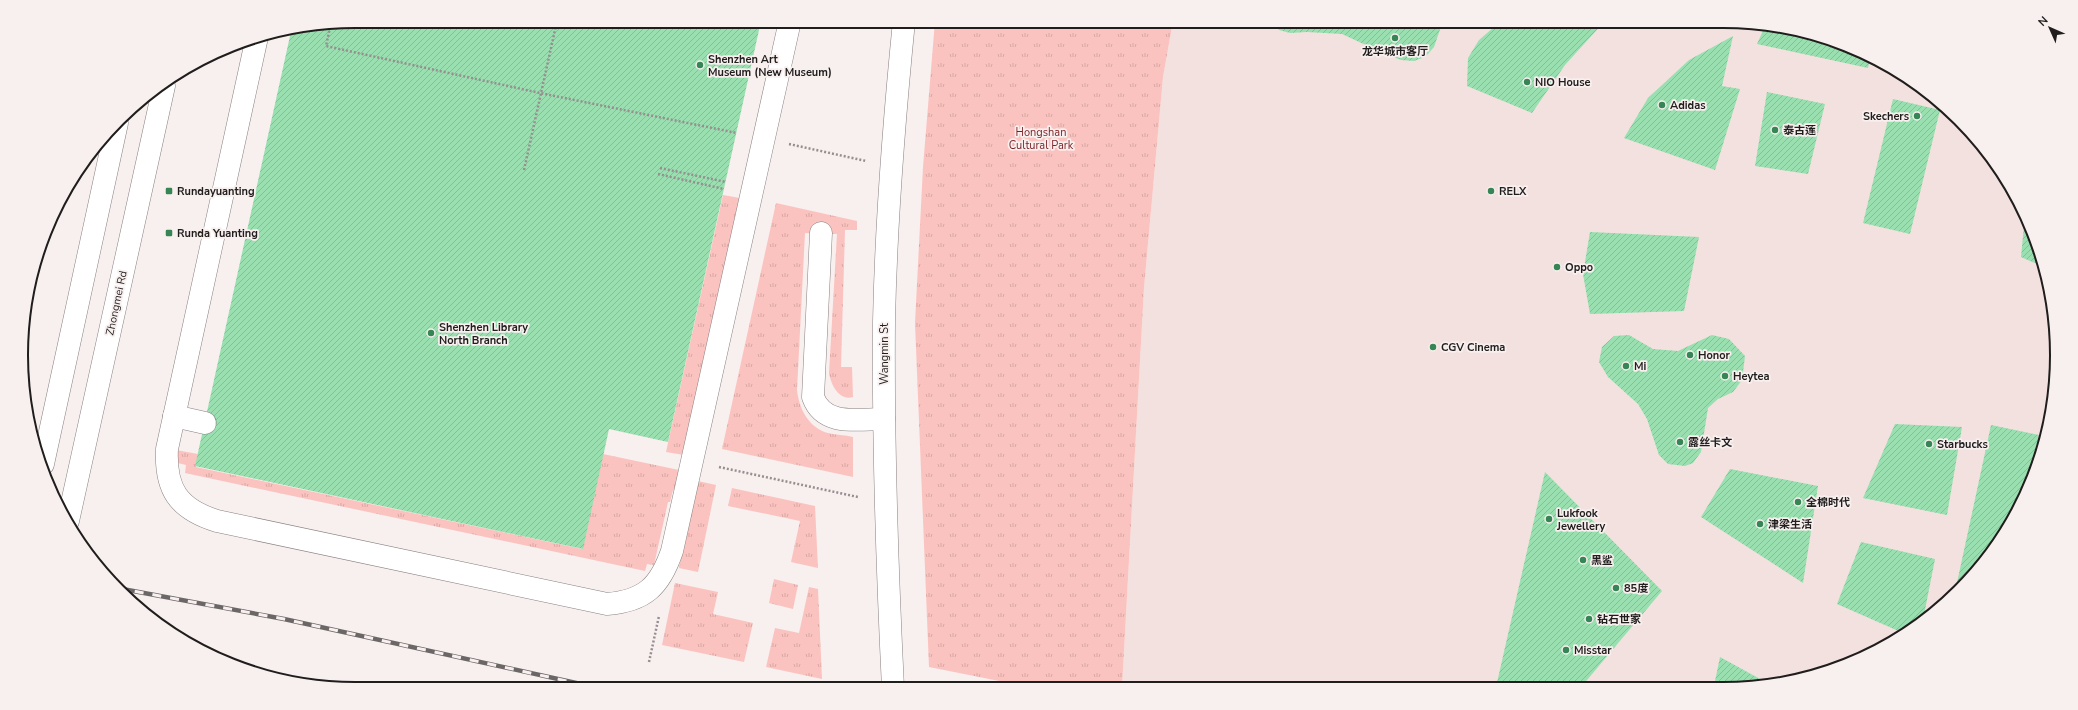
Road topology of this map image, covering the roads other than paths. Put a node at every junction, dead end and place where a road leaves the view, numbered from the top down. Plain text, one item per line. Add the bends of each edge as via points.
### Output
1 (788, 28) edge
2 (903, 28) edge
3 (256, 43) edge
4 (163, 91) edge
5 (115, 133) edge
6 (821, 233) dead end
7 (174, 416) junction
8 (884, 419) junction
9 (205, 423) dead end
10 (44, 456) edge
11 (70, 514) edge
12 (893, 682) edge

1 - 7 main road via 672,551 661,578 639,597 622,603 592,602 203,517 188,509 176,498 169,483 167,449
2 - 8 main road, Wangmin St via 884,321
3 - 7 main road
4 - 11 main road, Zhongmei Rd
5 - 10 main road
6 - 8 main road via 813,397 819,410 830,417
7 - 9 main road
8 - 12 main road, Wangmin St

